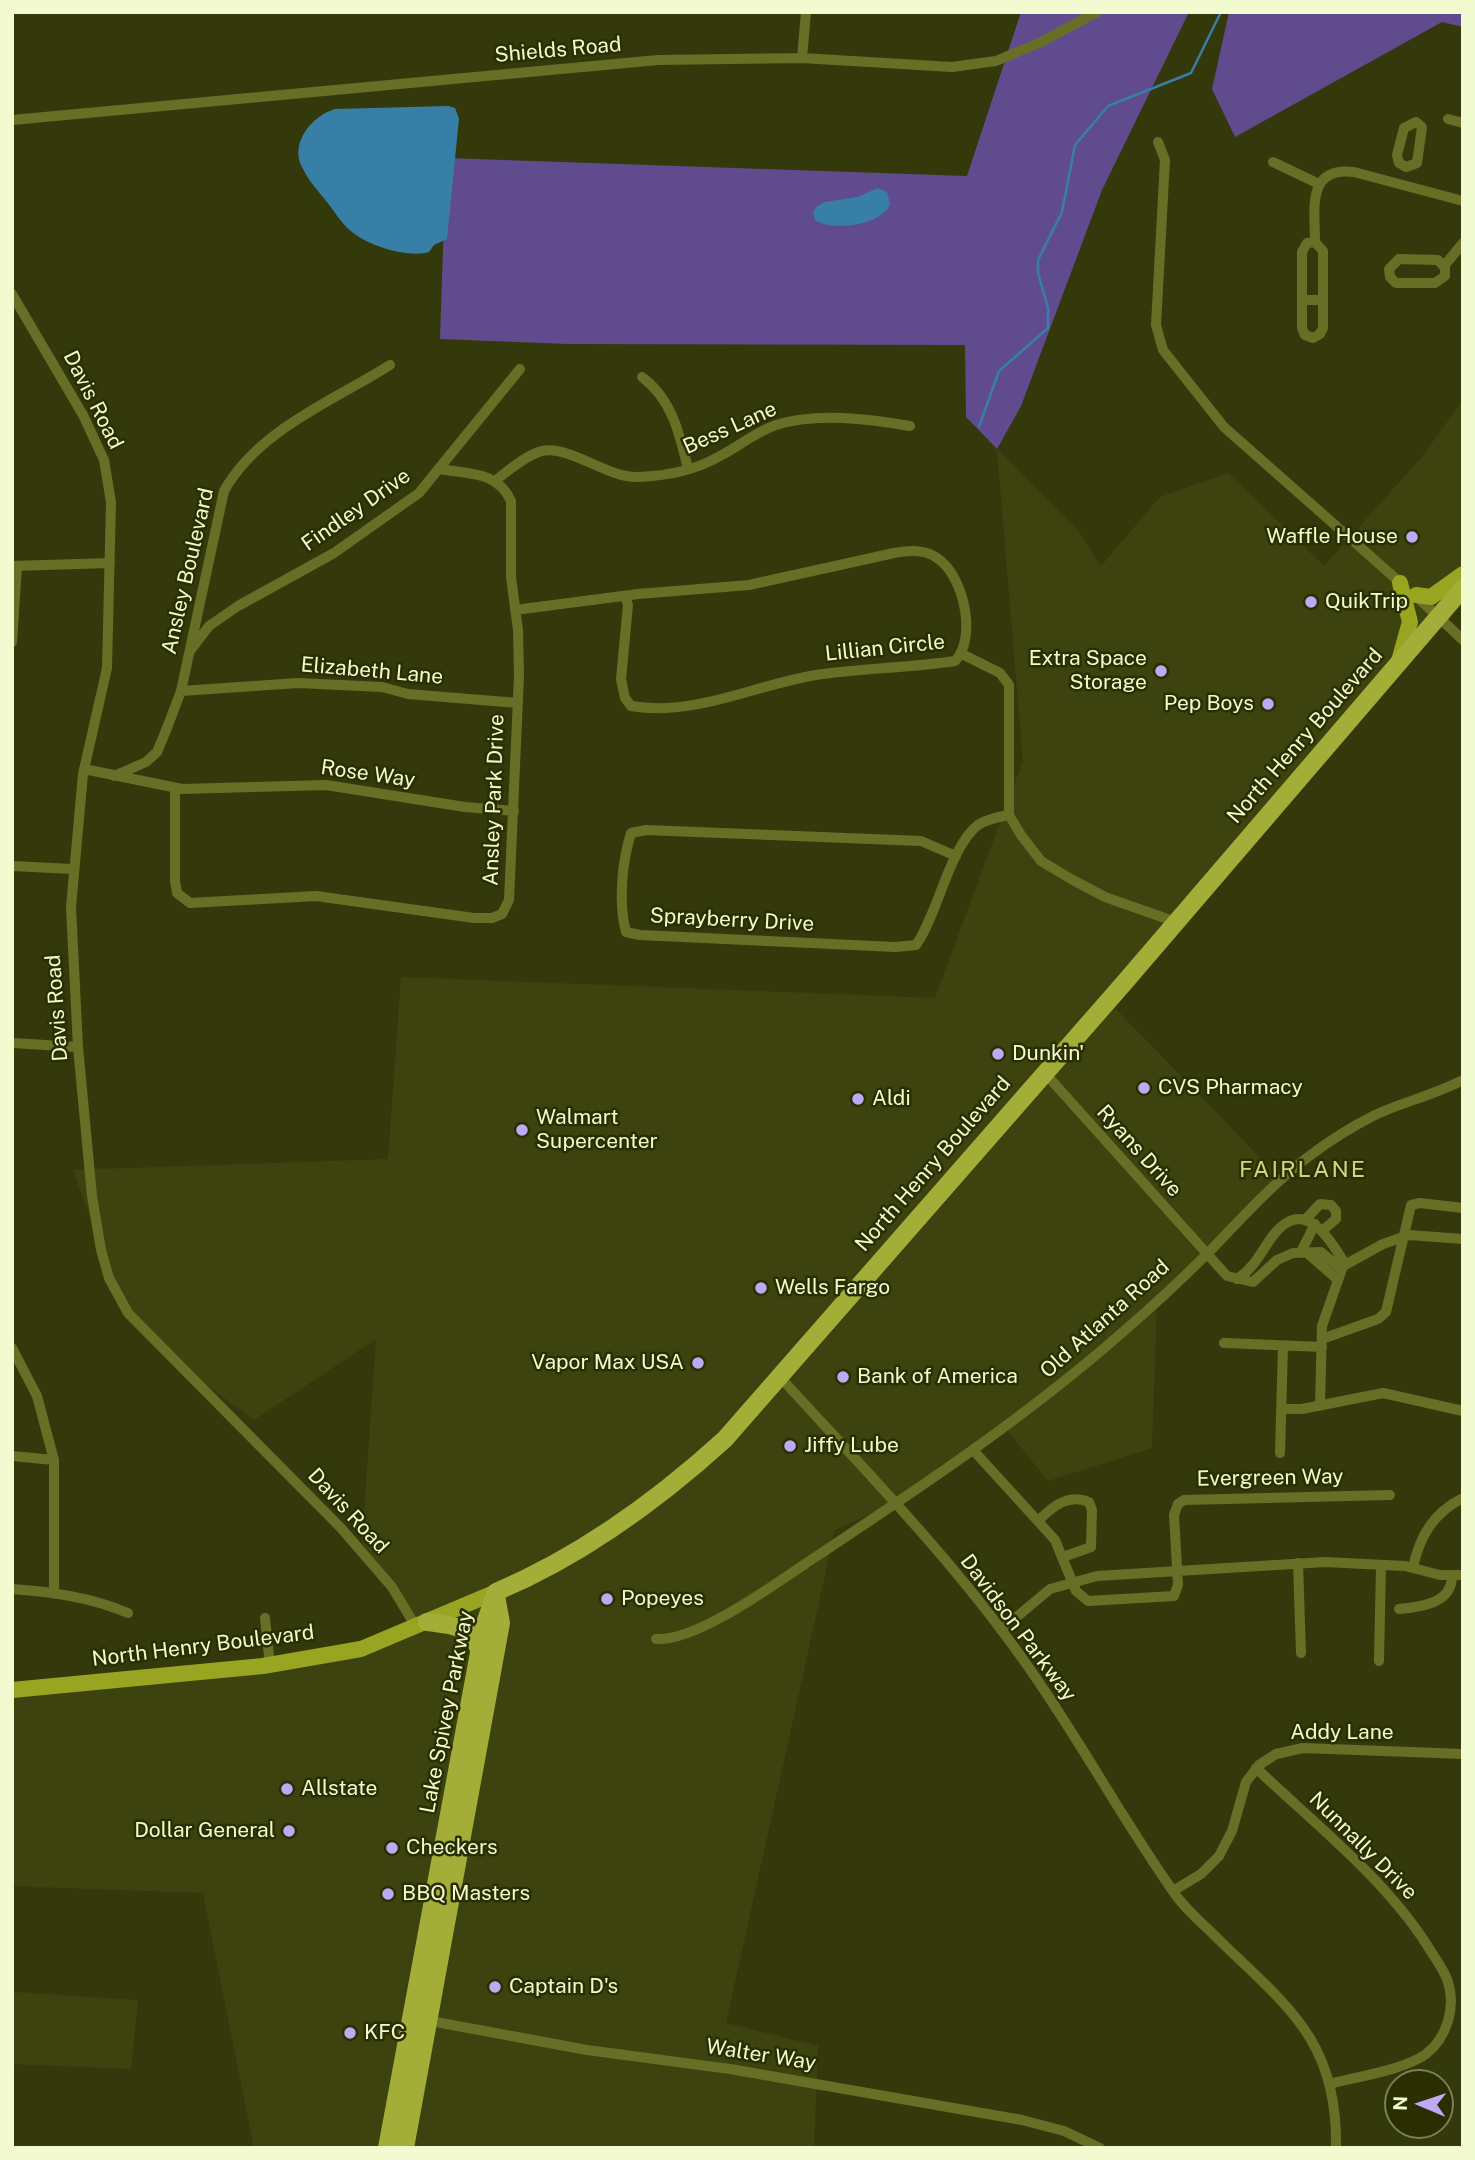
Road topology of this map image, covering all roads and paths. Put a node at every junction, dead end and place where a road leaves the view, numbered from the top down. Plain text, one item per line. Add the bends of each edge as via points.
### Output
1 (806, 12) edge
2 (1097, 12) edge
3 (802, 58) junction
4 (1448, 119) dead end
5 (12, 120) edge
6 (1463, 123) edge
7 (1158, 142) dead end
8 (1273, 162) dead end
9 (1406, 167) dead end
10 (1319, 184) junction
11 (1402, 185) junction
12 (1463, 201) edge
13 (1315, 242) junction
14 (1463, 243) edge
15 (1444, 266) junction
16 (12, 294) edge
17 (1302, 300) junction
18 (1323, 300) junction
19 (390, 365) dead end
20 (520, 369) dead end
21 (642, 377) dead end
22 (910, 426) dead end
23 (439, 469) junction
24 (688, 469) junction
25 (496, 480) junction
26 (110, 563) junction
27 (15, 566) edge
28 (1463, 574) edge
29 (1401, 583) junction
30 (1463, 588) edge
31 (1416, 595) junction
32 (625, 596) junction
33 (515, 610) junction
34 (1439, 617) junction
35 (1463, 640) edge
36 (12, 642) edge
37 (188, 654) junction
38 (962, 654) junction
39 (1398, 664) junction
40 (181, 691) junction
41 (518, 703) junction
42 (84, 769) junction
43 (114, 776) junction
44 (175, 788) junction
45 (514, 811) junction
46 (1009, 815) junction
47 (956, 856) junction
48 (12, 866) edge
49 (72, 869) junction
50 (1176, 922) junction
51 (12, 1044) edge
52 (78, 1047) junction
53 (1044, 1072) junction
54 (1463, 1080) edge
55 (1463, 1208) edge
56 (1315, 1225) junction
57 (1403, 1237) junction
58 (1463, 1239) edge
59 (1304, 1252) junction
60 (1206, 1255) junction
61 (1341, 1270) junction
62 (1237, 1279) junction
63 (1224, 1343) dead end
64 (1322, 1343) junction
65 (1283, 1346) junction
66 (12, 1348) edge
67 (780, 1377) junction
68 (1320, 1406) junction
69 (1281, 1409) junction
70 (1463, 1411) edge
71 (974, 1451) junction
72 (1280, 1453) dead end
73 (12, 1456) edge
74 (54, 1460) junction
75 (1390, 1495) dead end
76 (1463, 1498) edge
77 (897, 1505) junction
78 (1038, 1521) junction
79 (1063, 1557) junction
80 (1298, 1563) junction
81 (1381, 1564) junction
82 (1413, 1567) junction
83 (1177, 1570) junction
84 (1457, 1575) edge
85 (1073, 1582) junction
86 (12, 1589) edge
87 (54, 1592) junction
88 (496, 1592) junction
89 (1399, 1609) dead end
90 (128, 1613) dead end
91 (265, 1618) dead end
92 (421, 1624) junction
93 (1001, 1630) junction
94 (656, 1639) dead end
95 (480, 1649) junction
96 (1301, 1653) dead end
97 (1379, 1661) dead end
98 (270, 1665) junction
99 (12, 1690) edge
100 (1463, 1754) edge
101 (1256, 1768) junction
102 (1173, 1891) junction
103 (420, 2020) junction
104 (1329, 2084) junction
105 (387, 2148) edge
106 (405, 2148) edge
107 (1100, 2148) edge
108 (1336, 2148) edge

1 - 3 street
2 - 3 street, Shields Road via 996,61 952,67
3 - 5 street, Shields Road via 658,60
4 - 6 street
7 - 29 street via 1165,160 1157,325 1163,350 1224,427
8 - 10 street
9 - 11 street
10 - 11 street via 1345,171
10 - 13 street
11 - 12 street
13 - 17 street via 1302,250
13 - 18 street via 1323,251
14 - 15 street
15 - 15 street via 1435,259 1399,259 1389,272 1398,283 1435,284 1444,278
16 - 26 street, Davis Road via 104,460 111,502
17 - 18 street
17 - 18 street via 1302,328 1311,338 1323,330
19 - 37 street, Ansley Boulevard via 277,434 235,471 224,491 214,529
20 - 23 street, Findley Drive
21 - 24 street via 670,410
22 - 24 street, Bess Lane via 836,420 788,422 756,433 711,461
23 - 25 street
23 - 37 street, Findley Drive via 419,493 334,553 209,626
24 - 25 street, Bess Lane via 622,476 561,451 545,450
25 - 33 street, Ansley Park Drive via 511,501 510,577
26 - 27 street
26 - 42 street, Davis Road via 107,668
27 - 36 street
28 - 31 main road via 1430,597
29 - 31 street
29 - 39 main road via 1410,622
30 - 34 highway, North Henry Boulevard
31 - 34 street
32 - 33 street, Lillian Circle
32 - 38 street, Lillian Circle via 758,583 919,550 942,561 958,585 966,632
32 - 38 street, Lillian Circle via 621,686 631,706 692,706 825,674 956,661
33 - 41 street, Ansley Park Drive
34 - 35 street
34 - 39 highway, North Henry Boulevard
37 - 40 street, Ansley Boulevard
38 - 46 street via 1000,673 1009,685
39 - 50 highway, North Henry Boulevard
40 - 41 street, Elizabeth Lane via 298,683 382,687 408,694
40 - 43 street, Ansley Boulevard via 157,752
41 - 45 street, Ansley Park Drive
42 - 43 street
42 - 49 street, Davis Road
43 - 44 street
44 - 45 street, Rose Way via 326,785
44 - 45 street, Ansley Park Drive via 177,893 190,903 316,896 492,918 502,914 509,900
46 - 47 street, Sprayberry Drive via 976,827
46 - 50 street via 1041,861 1105,897
47 - 47 street, Sprayberry Drive via 921,841 638,831 631,833 626,849 622,917 626,932 640,935 916,945 928,929
48 - 49 street
49 - 52 street, Davis Road
50 - 53 highway, North Henry Boulevard
51 - 52 street
52 - 92 street, Davis Road via 101,1250 128,1313 341,1528
53 - 60 street, Ryans Drive
53 - 67 highway, North Henry Boulevard
54 - 60 street, Old Atlanta Road via 1340,1133 1269,1189
55 - 57 street via 1413,1204
56 - 59 street
56 - 61 street
56 - 62 street via 1293,1221 1277,1230 1254,1266
57 - 58 street
57 - 61 street
57 - 64 street via 1386,1312
59 - 61 street
59 - 62 street via 1282,1256 1253,1282
60 - 62 street, Ryans Drive via 1227,1276
60 - 71 street, Old Atlanta Road via 1061,1386
61 - 64 street via 1324,1320
63 - 65 street
64 - 65 street
64 - 68 street
65 - 69 street
66 - 74 street via 37,1396
67 - 77 street, Davidson Parkway
67 - 88 highway, North Henry Boulevard via 725,1440 659,1496 558,1563
68 - 69 street
68 - 70 street via 1383,1393
69 - 72 street
71 - 77 street, Old Atlanta Road
71 - 78 street
73 - 74 street
74 - 87 street
75 - 83 street, Evergreen Way via 1184,1500 1174,1515
76 - 82 street via 1426,1528
77 - 93 street, Davidson Parkway
77 - 94 street, Old Atlanta Road via 743,1607 674,1637
78 - 79 street
78 - 79 street via 1069,1500 1085,1500 1091,1505 1091,1547
79 - 85 street
80 - 81 street
80 - 83 street
80 - 96 street
81 - 82 street
81 - 97 street
82 - 84 street
83 - 85 street
83 - 85 street, Evergreen Way via 1178,1588 1172,1597 1088,1601 1081,1598
84 - 89 street via 1443,1597
85 - 93 street via 1050,1589
86 - 87 street
87 - 90 street
88 - 92 main road, North Henry Boulevard
88 - 95 highway, Lake Spivey Parkway
88 - 103 highway, Lake Spivey Parkway via 501,1623
91 - 98 street
92 - 95 highway via 464,1629
92 - 98 main road, North Henry Boulevard via 360,1649
93 - 102 street, Davidson Parkway via 1083,1748
95 - 103 highway, Lake Spivey Parkway
98 - 99 main road, North Henry Boulevard
100 - 101 street, Addy Lane via 1303,1748 1280,1752
101 - 102 street via 1242,1792 1222,1852 1201,1874
101 - 104 street, Nunnally Drive via 1401,1907 1450,1988 1448,2023 1429,2052
102 - 104 street, Davidson Parkway via 1296,2014 1315,2045
103 - 105 highway, Lake Spivey Parkway
103 - 106 highway, Lake Spivey Parkway
103 - 107 street, Walter Way via 1023,2120 1064,2131
104 - 108 street, Davidson Parkway

